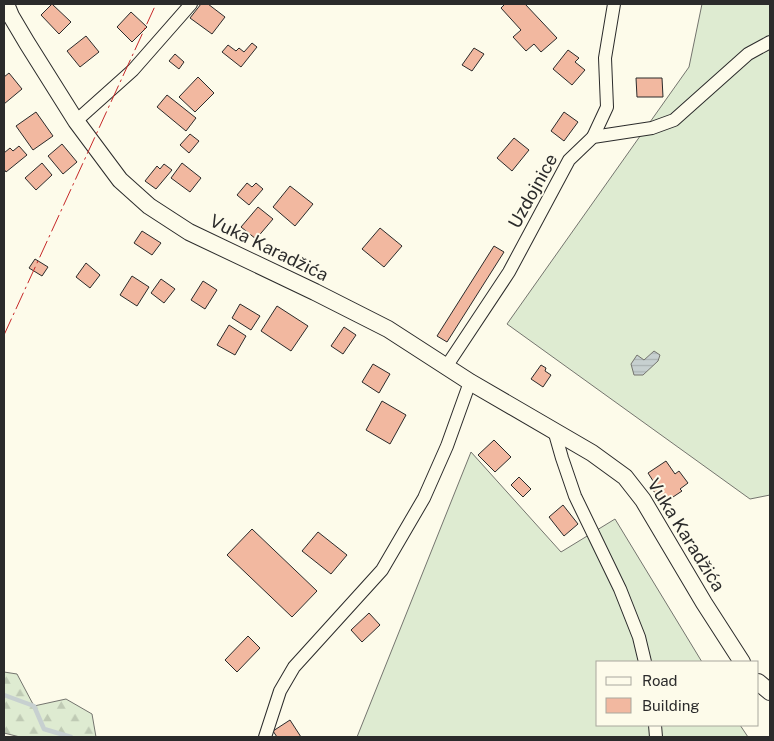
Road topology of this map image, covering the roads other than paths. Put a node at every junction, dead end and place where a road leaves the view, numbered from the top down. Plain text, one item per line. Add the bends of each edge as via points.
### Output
1 (6, 4) edge
2 (191, 4) edge
3 (614, 4) edge
4 (770, 42) edge
5 (76, 121) junction
6 (593, 137) junction
7 (446, 366) junction
8 (470, 382) junction
9 (554, 430) junction
10 (645, 661) edge
11 (741, 661) edge
12 (759, 683) edge
13 (770, 692) edge
14 (265, 737) edge

1 - 5 street, Vuka Karadžića
2 - 5 street via 133,70
3 - 6 street, Uzdojnice via 605,58 608,107
4 - 6 street via 748,54 674,120 652,128
5 - 7 street, Vuka Karadžića via 120,180 149,206 189,232 388,329
6 - 7 street, Uzdojnice via 569,160 509,272
7 - 8 street, Vuka Karadžića
8 - 9 street, Vuka Karadžića
8 - 14 street via 424,498 382,570 294,667 280,691
9 - 10 street via 575,496 620,589 639,636
9 - 11 street, Vuka Karadžića via 625,477 644,500
12 - 13 street

